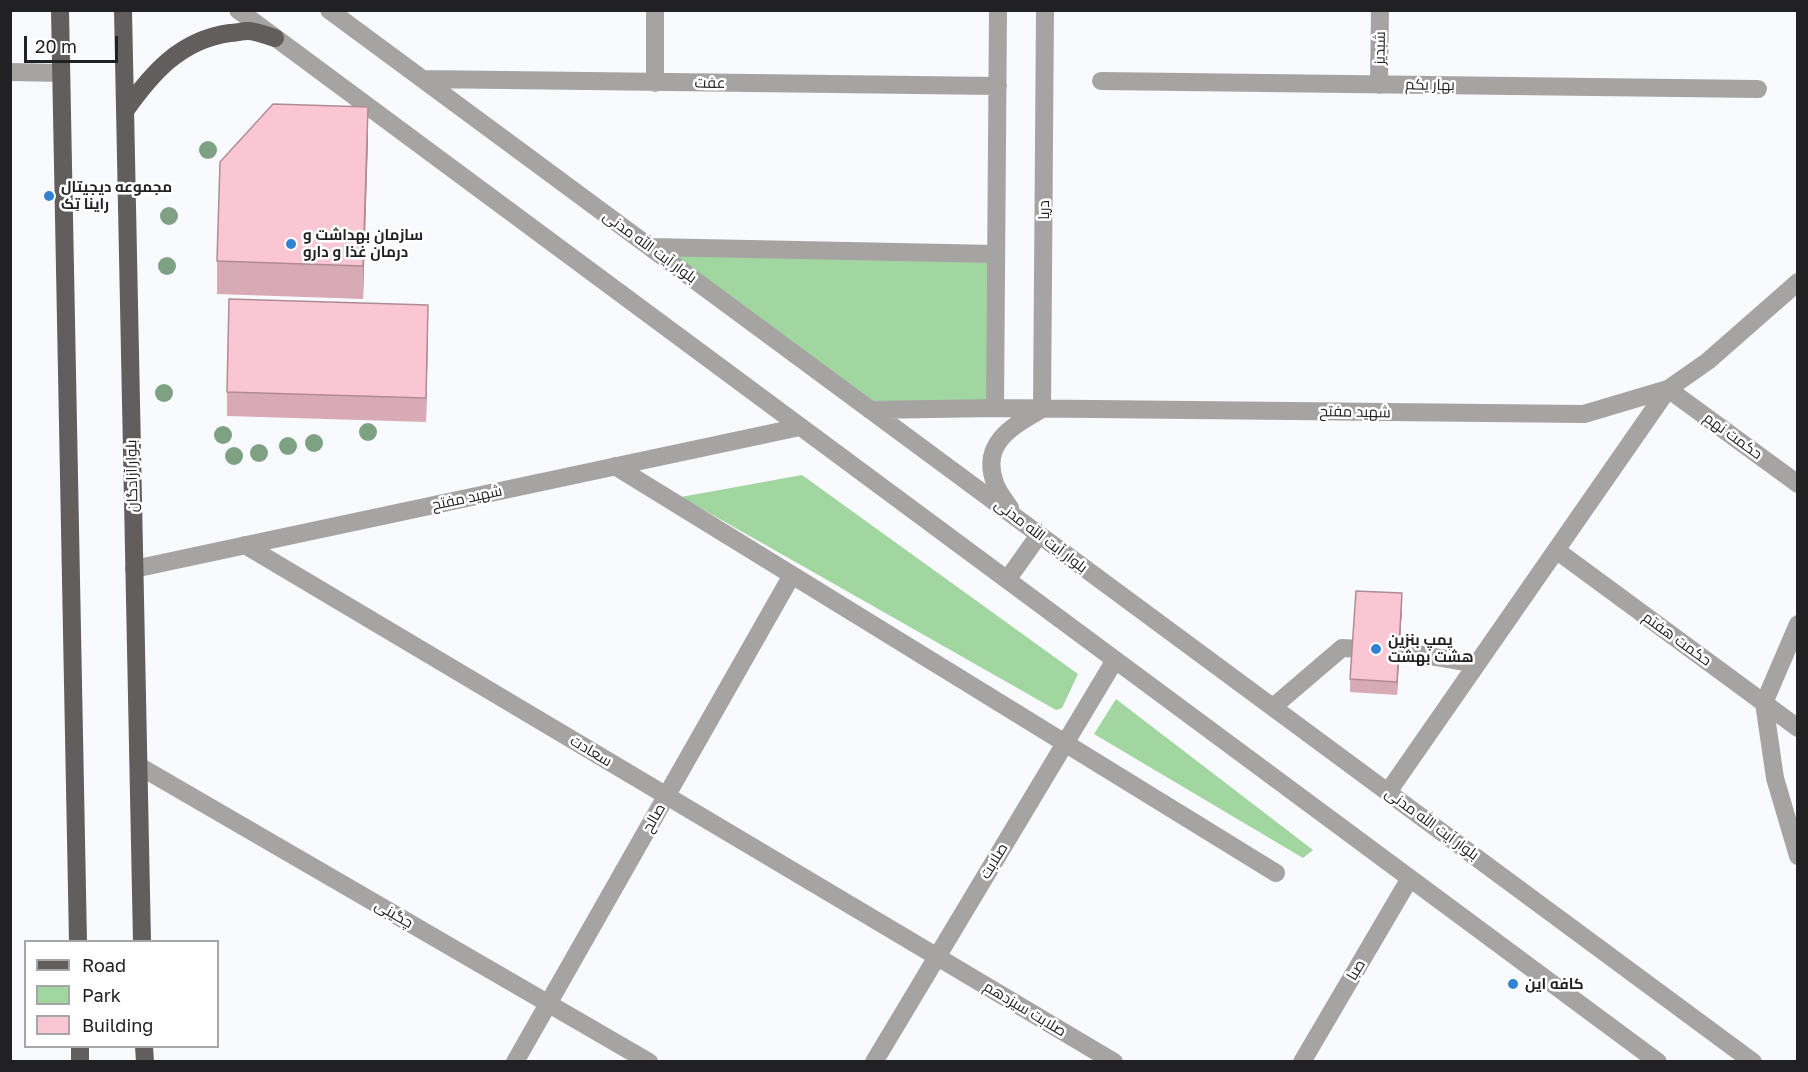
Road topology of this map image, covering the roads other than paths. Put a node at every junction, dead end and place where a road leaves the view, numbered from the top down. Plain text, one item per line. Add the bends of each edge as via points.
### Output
1 (60, 10) edge
2 (123, 10) edge
3 (238, 10) edge
4 (329, 10) edge
5 (655, 10) edge
6 (998, 10) edge
7 (1045, 10) edge
8 (1380, 10) edge
9 (275, 38) junction
10 (10, 72) edge
11 (61, 73) junction
12 (422, 80) junction
13 (1101, 81) dead end
14 (655, 83) junction
15 (1379, 85) junction
16 (998, 86) junction
17 (1758, 89) dead end
18 (125, 111) junction
19 (650, 247) junction
20 (996, 254) junction
21 (1797, 282) edge
22 (1668, 389) junction
23 (995, 408) junction
24 (1042, 409) junction
25 (870, 410) junction
26 (800, 427) junction
27 (615, 466) junction
28 (1797, 484) edge
29 (1014, 516) junction
30 (1039, 535) junction
31 (245, 545) junction
32 (1556, 549) junction
33 (134, 569) junction
34 (792, 575) junction
35 (1007, 580) junction
36 (1797, 624) edge
37 (1115, 660) junction
38 (1476, 664) junction
39 (1764, 703) junction
40 (1273, 707) junction
41 (1797, 728) edge
42 (1065, 743) junction
43 (139, 766) junction
44 (1388, 792) junction
45 (666, 795) junction
46 (1797, 856) edge
47 (1276, 873) dead end
48 (1410, 878) junction
49 (78, 940) edge
50 (142, 940) edge
51 (937, 956) junction
52 (548, 1003) junction
53 (515, 1062) edge
54 (649, 1062) edge
55 (874, 1062) edge
56 (1114, 1062) edge
57 (1302, 1062) edge
58 (1658, 1062) edge
59 (1753, 1062) edge

1 - 11 main road
2 - 18 main road, بلوار آزادگان
3 - 9 street
4 - 12 street, بلوار آیت الله مدنی
5 - 14 street
6 - 16 street
7 - 24 street, دریا
8 - 15 street, شبدیز
9 - 18 main road via 249,31 218,35 190,46 165,62
9 - 26 street
10 - 11 street
11 - 49 main road
12 - 14 street, عفت
12 - 19 street, بلوار آیت الله مدنی
13 - 15 street, بهار یکم
14 - 16 street, عفت
15 - 17 street, بهار یکم
16 - 20 street
18 - 33 main road, بلوار آزادگان
19 - 20 street
19 - 25 street, بلوار آیت الله مدنی
20 - 23 street
21 - 22 street, شهید مفتح via 1708,361
22 - 24 street, شهید مفتح via 1584,414
22 - 28 street, حکمت نهم
22 - 32 street
23 - 24 street, شهید مفتح
23 - 25 street, شهید مفتح
24 - 29 street via 1005,433 994,447 995,484
25 - 29 street, بلوار آیت الله مدنی
26 - 27 street, شهید مفتح
26 - 35 street
27 - 31 street, شهید مفتح
27 - 34 street
29 - 30 street, بلوار آیت الله مدنی
30 - 35 street
30 - 40 street, بلوار آیت الله مدنی
31 - 33 street, شهید مفتح
31 - 45 street, سعادت
32 - 38 street
32 - 39 street, حکمت هفتم
33 - 43 main road, بلوار آزادگان
34 - 42 street
34 - 45 street, صالح
35 - 37 street
36 - 39 street
37 - 42 street, صلابت
37 - 48 street
38 - 40 street via 1400,651 1342,648
38 - 44 street
39 - 41 street, حکمت هفتم
39 - 46 street via 1775,778
40 - 44 street, بلوار آیت الله مدنی
42 - 47 street
42 - 51 street, صلابت
43 - 50 main road, بلوار آزادگان
43 - 52 street, چگینی
44 - 59 street, بلوار آیت الله مدنی
45 - 51 street, سعادت
45 - 52 street, صالح
48 - 57 street, صبا
48 - 58 street
51 - 55 street, صلابت
51 - 56 street, صلابت سیزدهم
52 - 53 street, صالح
52 - 54 street, چگینی

